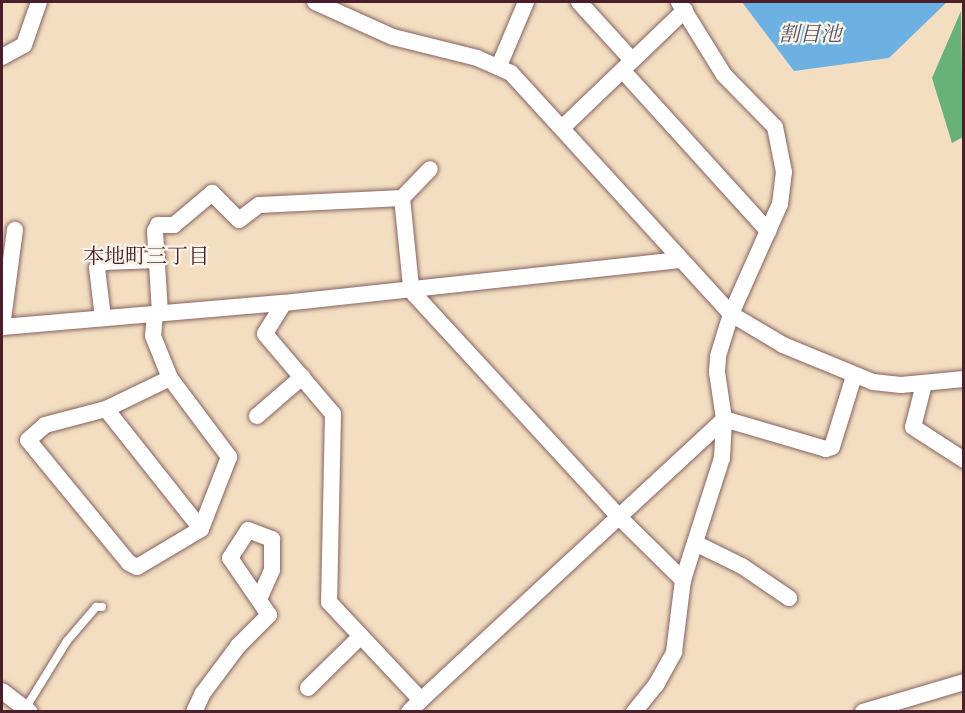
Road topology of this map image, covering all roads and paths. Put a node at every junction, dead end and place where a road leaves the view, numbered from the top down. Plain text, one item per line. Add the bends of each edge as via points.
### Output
1 (39, 2) edge
2 (315, 2) edge
3 (526, 2) edge
4 (579, 2) edge
5 (682, 6) edge
6 (2, 57) edge
7 (628, 65) junction
8 (499, 66) junction
9 (563, 127) junction
10 (430, 169) dead end
11 (402, 198) junction
12 (15, 230) dead end
13 (768, 231) junction
14 (157, 260) junction
15 (680, 260) junction
16 (411, 287) junction
17 (284, 303) junction
18 (158, 313) junction
19 (731, 314) junction
20 (103, 318) junction
21 (2, 327) edge
22 (854, 376) junction
23 (302, 377) junction
24 (170, 378) junction
25 (963, 379) edge
26 (924, 384) junction
27 (106, 409) junction
28 (258, 416) dead end
29 (724, 419) junction
30 (963, 460) edge
31 (619, 517) junction
32 (201, 529) junction
33 (696, 543) junction
34 (683, 580) junction
35 (260, 597) dead end
36 (789, 598) dead end
37 (102, 607) dead end
38 (361, 636) junction
39 (963, 682) edge
40 (308, 688) dead end
41 (2, 691) edge
42 (415, 706) edge
43 (28, 710) edge
44 (194, 711) edge
45 (634, 711) edge
46 (863, 711) edge

1 - 6 street via 24,45
2 - 8 street via 393,37
3 - 8 street
4 - 7 street
5 - 7 street
5 - 13 street via 724,75 775,127 784,172 780,204
7 - 9 street
7 - 13 street
8 - 9 street via 529,90
9 - 15 street
10 - 11 street
11 - 14 street via 259,205 239,220 212,193 174,225 158,225
11 - 16 street
12 - 21 street
13 - 19 street
14 - 18 street
14 - 20 street via 103,262 97,268
15 - 16 street
15 - 19 street
16 - 17 street
16 - 31 street
17 - 18 street
17 - 23 street via 265,334
18 - 20 street
18 - 24 street via 153,336
19 - 22 street via 783,345
19 - 29 street via 717,372
20 - 21 street
22 - 26 street via 901,385
22 - 29 street via 832,447 826,449
23 - 28 street
23 - 38 street via 333,414 329,602
24 - 27 street
24 - 32 street via 229,457
25 - 26 street
26 - 30 street via 913,427
27 - 32 street
27 - 32 street via 45,425 28,440 129,563 137,567
29 - 31 street
29 - 33 street via 722,458
31 - 34 street
31 - 42 street
33 - 34 street
33 - 36 street via 742,566
34 - 45 street via 674,652 656,685
35 - 44 street via 270,615 238,646
37 - 43 lane via 96,607 66,642
38 - 40 street
38 - 42 street
39 - 46 street
41 - 43 street

